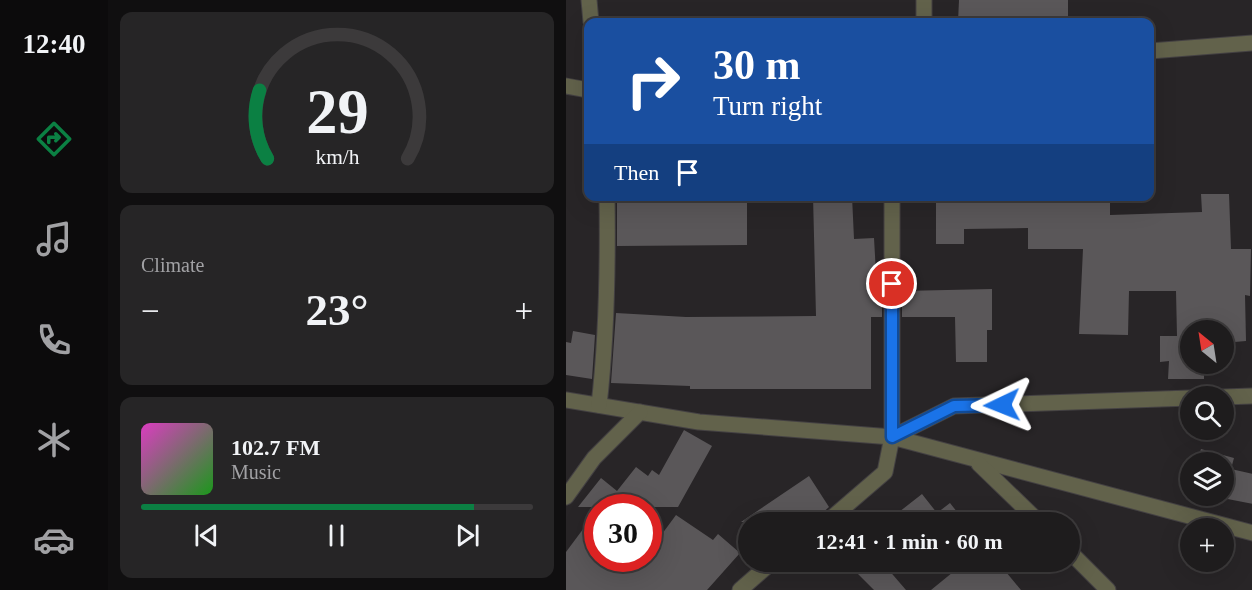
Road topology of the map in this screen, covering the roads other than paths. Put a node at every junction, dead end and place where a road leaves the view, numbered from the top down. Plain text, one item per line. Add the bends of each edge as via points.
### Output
1 (589, 0) edge
2 (924, 0) edge
3 (591, 18) edge
4 (924, 18) edge
5 (1253, 43) edge
6 (1154, 51) edge
7 (566, 86) edge
8 (584, 89) edge
9 (607, 201) edge
10 (892, 201) edge
11 (1253, 396) edge
12 (1234, 397) edge
13 (1180, 398) edge
14 (566, 400) edge
15 (599, 405) junction
16 (640, 412) junction
17 (892, 437) junction
18 (977, 461) junction
19 (566, 497) edge
20 (839, 512) edge
21 (1029, 512) edge
22 (1253, 533) edge
23 (1080, 562) edge
24 (758, 572) edge
25 (740, 590) edge
26 (1108, 590) edge

1 - 3 street
2 - 4 street
5 - 6 street
7 - 8 street
9 - 15 street via 607,293
10 - 17 street
11 - 12 street
13 - 17 street via 954,406
14 - 15 street
15 - 16 street
16 - 17 street via 699,422
16 - 19 street via 594,458
17 - 18 street
17 - 20 street via 885,472
18 - 21 street
18 - 22 street
23 - 26 street
24 - 25 street

